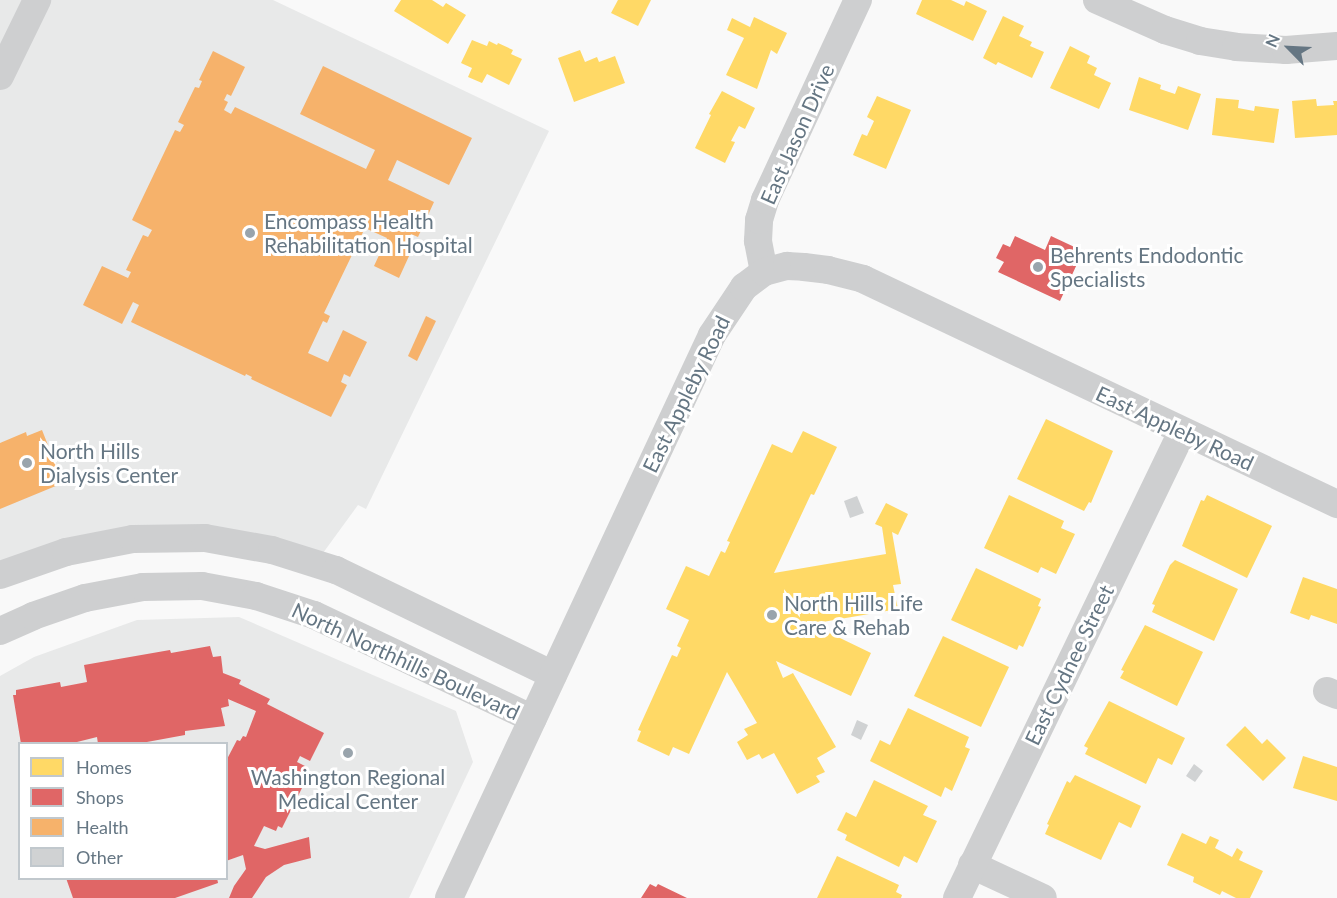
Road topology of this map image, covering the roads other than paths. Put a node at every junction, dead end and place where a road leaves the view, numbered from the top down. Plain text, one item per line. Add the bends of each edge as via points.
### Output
1 (36, 0) edge
2 (858, 0) edge
3 (1097, 0) edge
4 (1337, 46) edge
5 (0, 76) edge
6 (764, 272) junction
7 (1182, 432) junction
8 (1337, 504) edge
9 (0, 575) edge
10 (0, 631) edge
11 (553, 675) junction
12 (533, 719) junction
13 (972, 865) junction
14 (449, 898) edge
15 (957, 898) edge
16 (1043, 898) edge

1 - 5 street
2 - 6 street, East Jason Drive via 765,200 758,241
3 - 4 street via 1200,41 1286,50
6 - 7 street, East Appleby Road via 786,266 804,267 863,279
6 - 11 street, East Appleby Road via 744,287 712,335
7 - 8 street, East Appleby Road
7 - 13 street, East Cydnee Street
9 - 11 street via 66,552 133,539 205,538 272,550 336,570
10 - 12 street, North Northhills Boulevard via 85,598 143,587 202,586 256,596 314,615
11 - 12 street, East Appleby Road
12 - 14 street, East Appleby Road
13 - 15 street, East Cydnee Street
13 - 16 street

